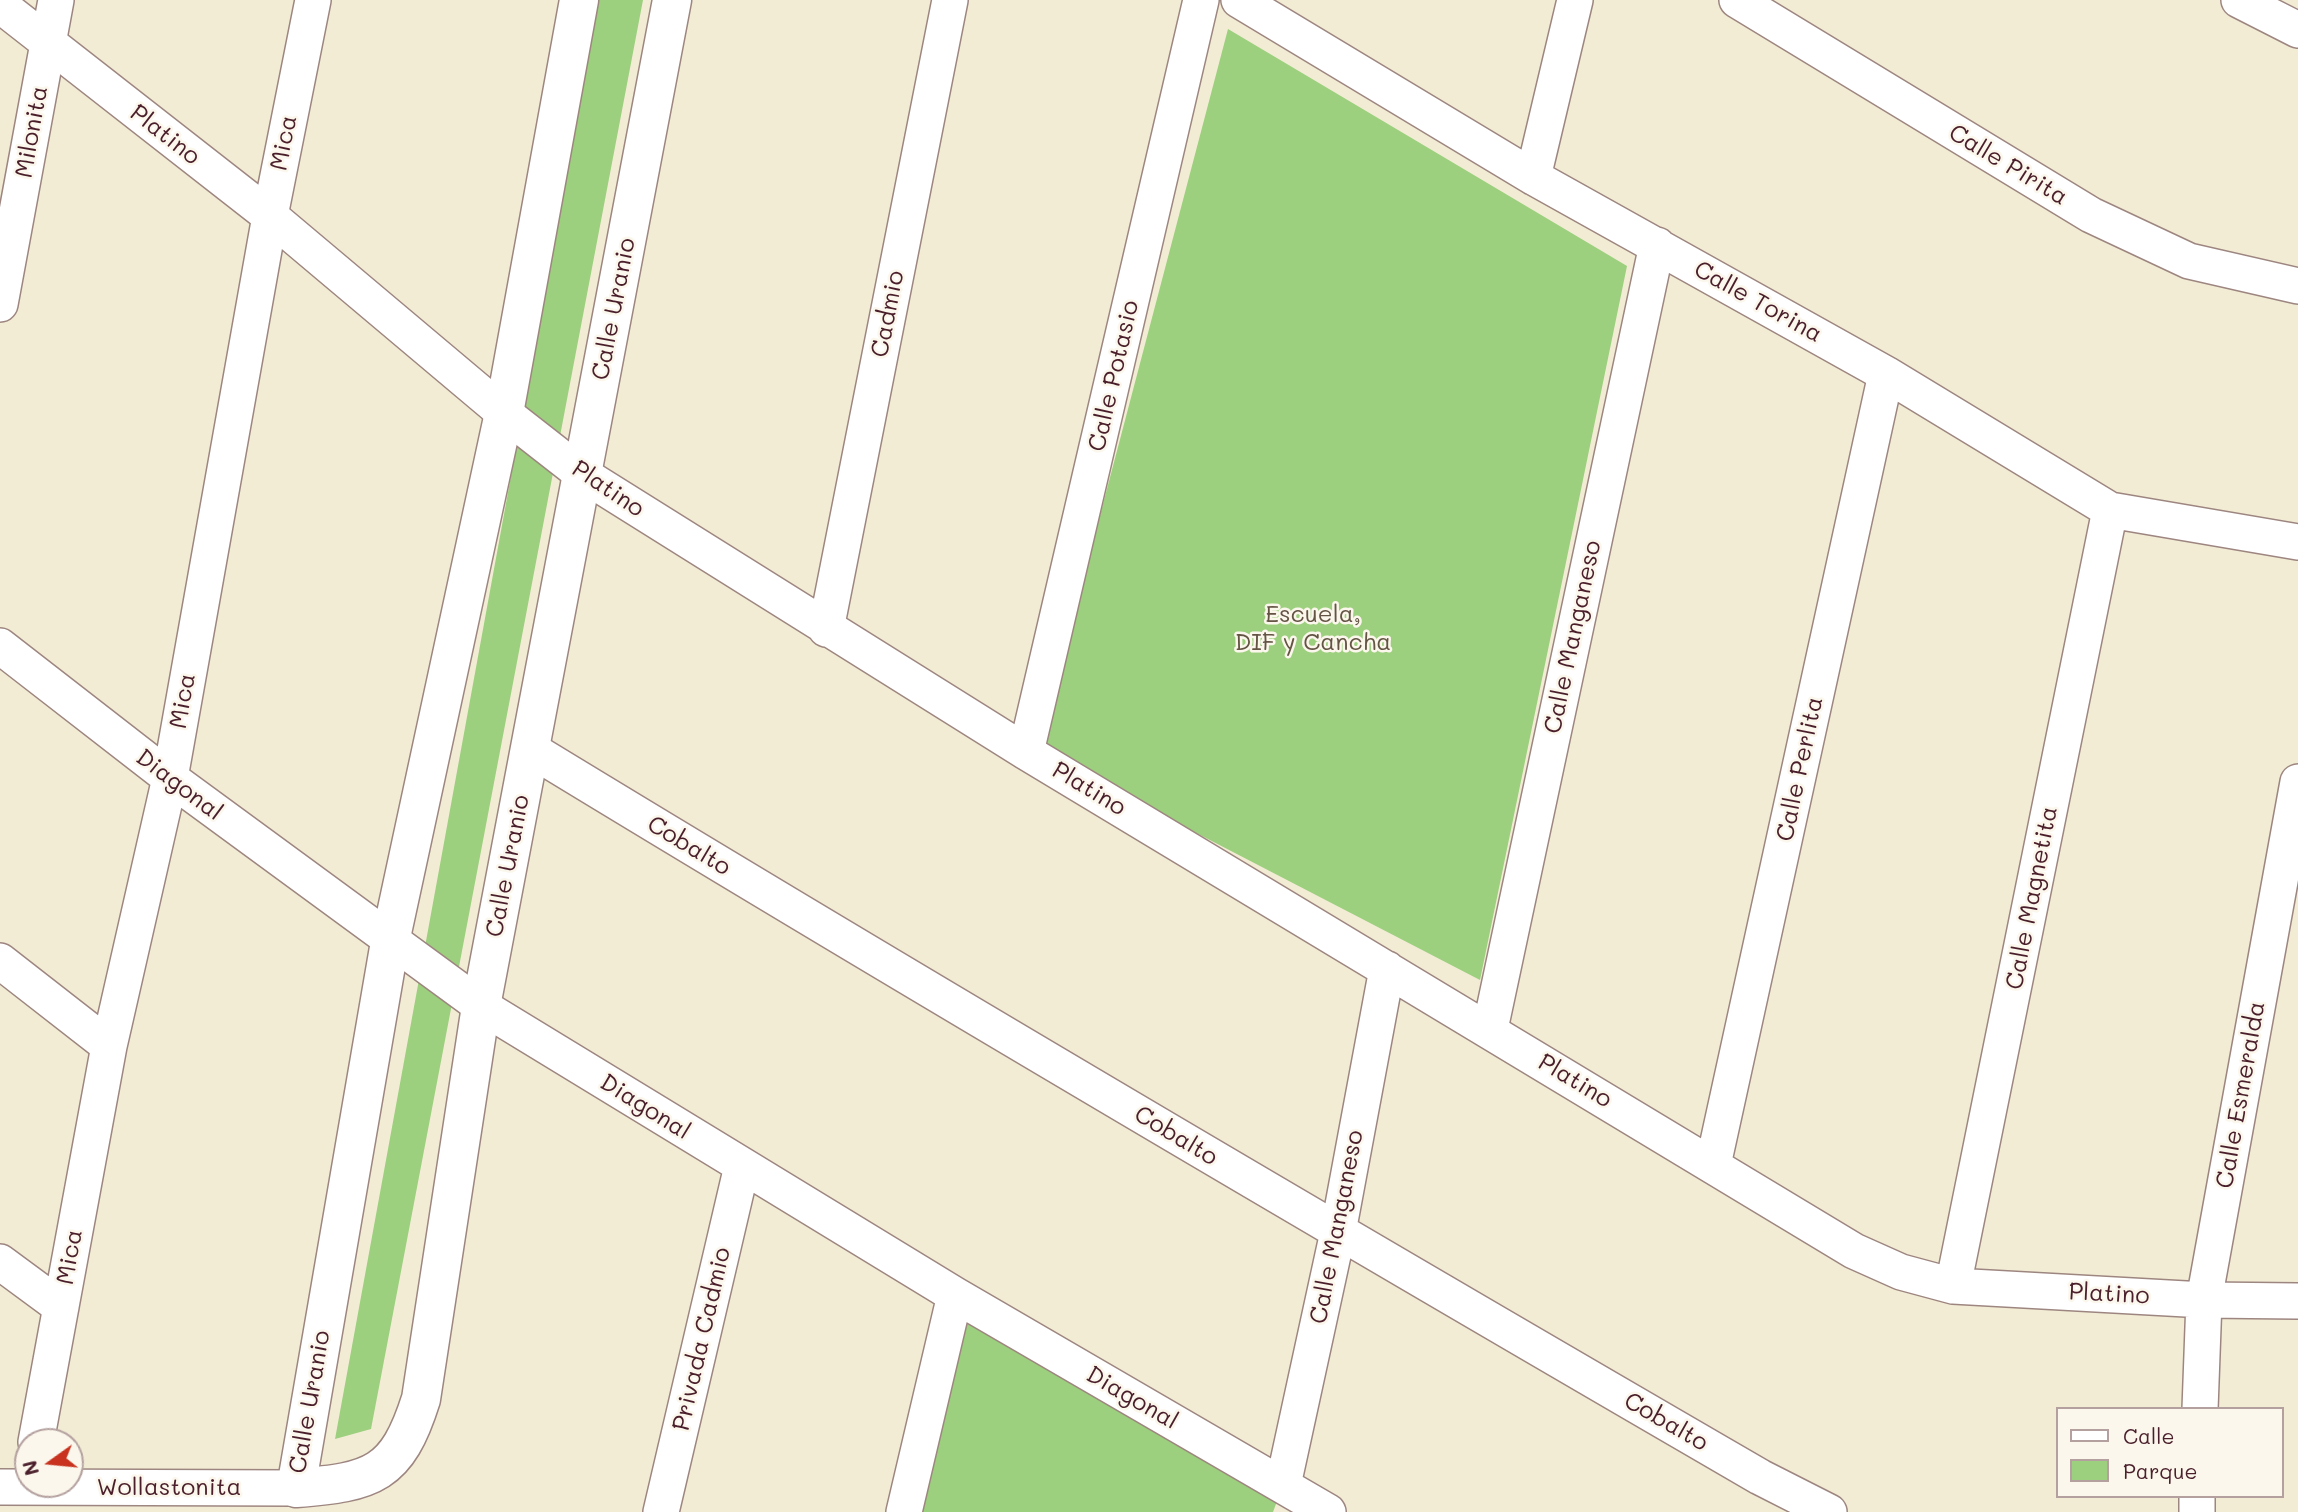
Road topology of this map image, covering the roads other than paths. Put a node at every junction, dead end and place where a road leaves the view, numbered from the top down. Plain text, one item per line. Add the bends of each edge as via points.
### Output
1 (56, 0) edge
2 (313, 0) edge
3 (579, 0) edge
4 (672, 0) edge
5 (950, 0) edge
6 (1201, 0) edge
7 (1239, 0) edge
8 (1575, 0) edge
9 (1737, 0) edge
10 (2239, 0) edge
11 (0, 5) edge
12 (2298, 30) edge
13 (48, 44) junction
14 (1534, 177) junction
15 (270, 216) junction
16 (1657, 245) junction
17 (2298, 286) edge
18 (0, 304) edge
19 (1886, 374) junction
20 (504, 413) junction
21 (582, 474) junction
22 (2110, 510) junction
23 (2298, 542) edge
24 (827, 629) junction
25 (0, 646) edge
26 (530, 749) junction
27 (1027, 752) junction
28 (170, 778) junction
29 (2298, 782) edge
30 (390, 942) junction
31 (0, 961) edge
32 (1387, 969) junction
33 (481, 1006) junction
34 (1490, 1029) junction
35 (109, 1046) junction
36 (1713, 1165) junction
37 (742, 1166) junction
38 (1338, 1232) junction
39 (0, 1262) edge
40 (1953, 1286) junction
41 (955, 1295) junction
42 (2204, 1300) junction
43 (2298, 1301) edge
44 (61, 1307) junction
45 (2200, 1407) edge
46 (39, 1428) edge
47 (1283, 1485) junction
48 (84, 1487) edge
49 (296, 1488) junction
50 (661, 1512) edge
51 (905, 1512) edge
52 (1328, 1512) edge
53 (1829, 1512) edge

1 - 13 street, Milonita
2 - 15 street, Mica
3 - 20 street, Calle Uranio
4 - 21 street, Calle Uranio
5 - 24 street, Cadmio
6 - 27 street, Calle Potasio
7 - 14 street, Calle Torina
8 - 14 street
9 - 17 street, Calle Pirita via 2091,215 2189,261
10 - 12 street
11 - 13 street, Platino
13 - 15 street, Platino
13 - 18 street, Milonita
14 - 16 street, Calle Torina
15 - 20 street, Platino
15 - 28 street, Mica
16 - 19 street, Calle Torina
16 - 34 street, Calle Manganeso
19 - 22 street, Calle Torina
19 - 36 street, Calle Perlita
20 - 21 street, Platino
20 - 30 street, Calle Uranio
21 - 24 street, Platino
21 - 26 street, Calle Uranio
22 - 23 street, Calle Torina
22 - 40 street, Calle Magnetita
24 - 27 street, Platino
25 - 28 street, Diagonal
26 - 33 street, Calle Uranio
26 - 38 street, Cobalto
27 - 32 street, Platino
28 - 30 street, Diagonal
28 - 35 street, Mica
29 - 42 street, Calle Esmeralda
30 - 33 street, Diagonal
30 - 49 street, Calle Uranio
31 - 35 street
32 - 34 street, Platino
32 - 38 street, Calle Manganeso
33 - 37 street, Diagonal
33 - 49 street, Calle Uranio via 433,1335 410,1435 396,1457 378,1472 352,1481
34 - 36 street, Platino
35 - 44 street, Mica
36 - 40 street, Platino via 1854,1251 1901,1272
37 - 41 street, Diagonal
37 - 50 street, Privada Cadmio
38 - 47 street, Calle Manganeso
38 - 53 street, Cobalto via 1748,1470
39 - 44 street
40 - 42 street, Platino
41 - 47 street, Diagonal
41 - 51 street
42 - 43 street, Platino
42 - 45 street, Calle Esmeralda
44 - 46 street, Mica
47 - 52 street, Diagonal
48 - 49 street, Wollastonita

